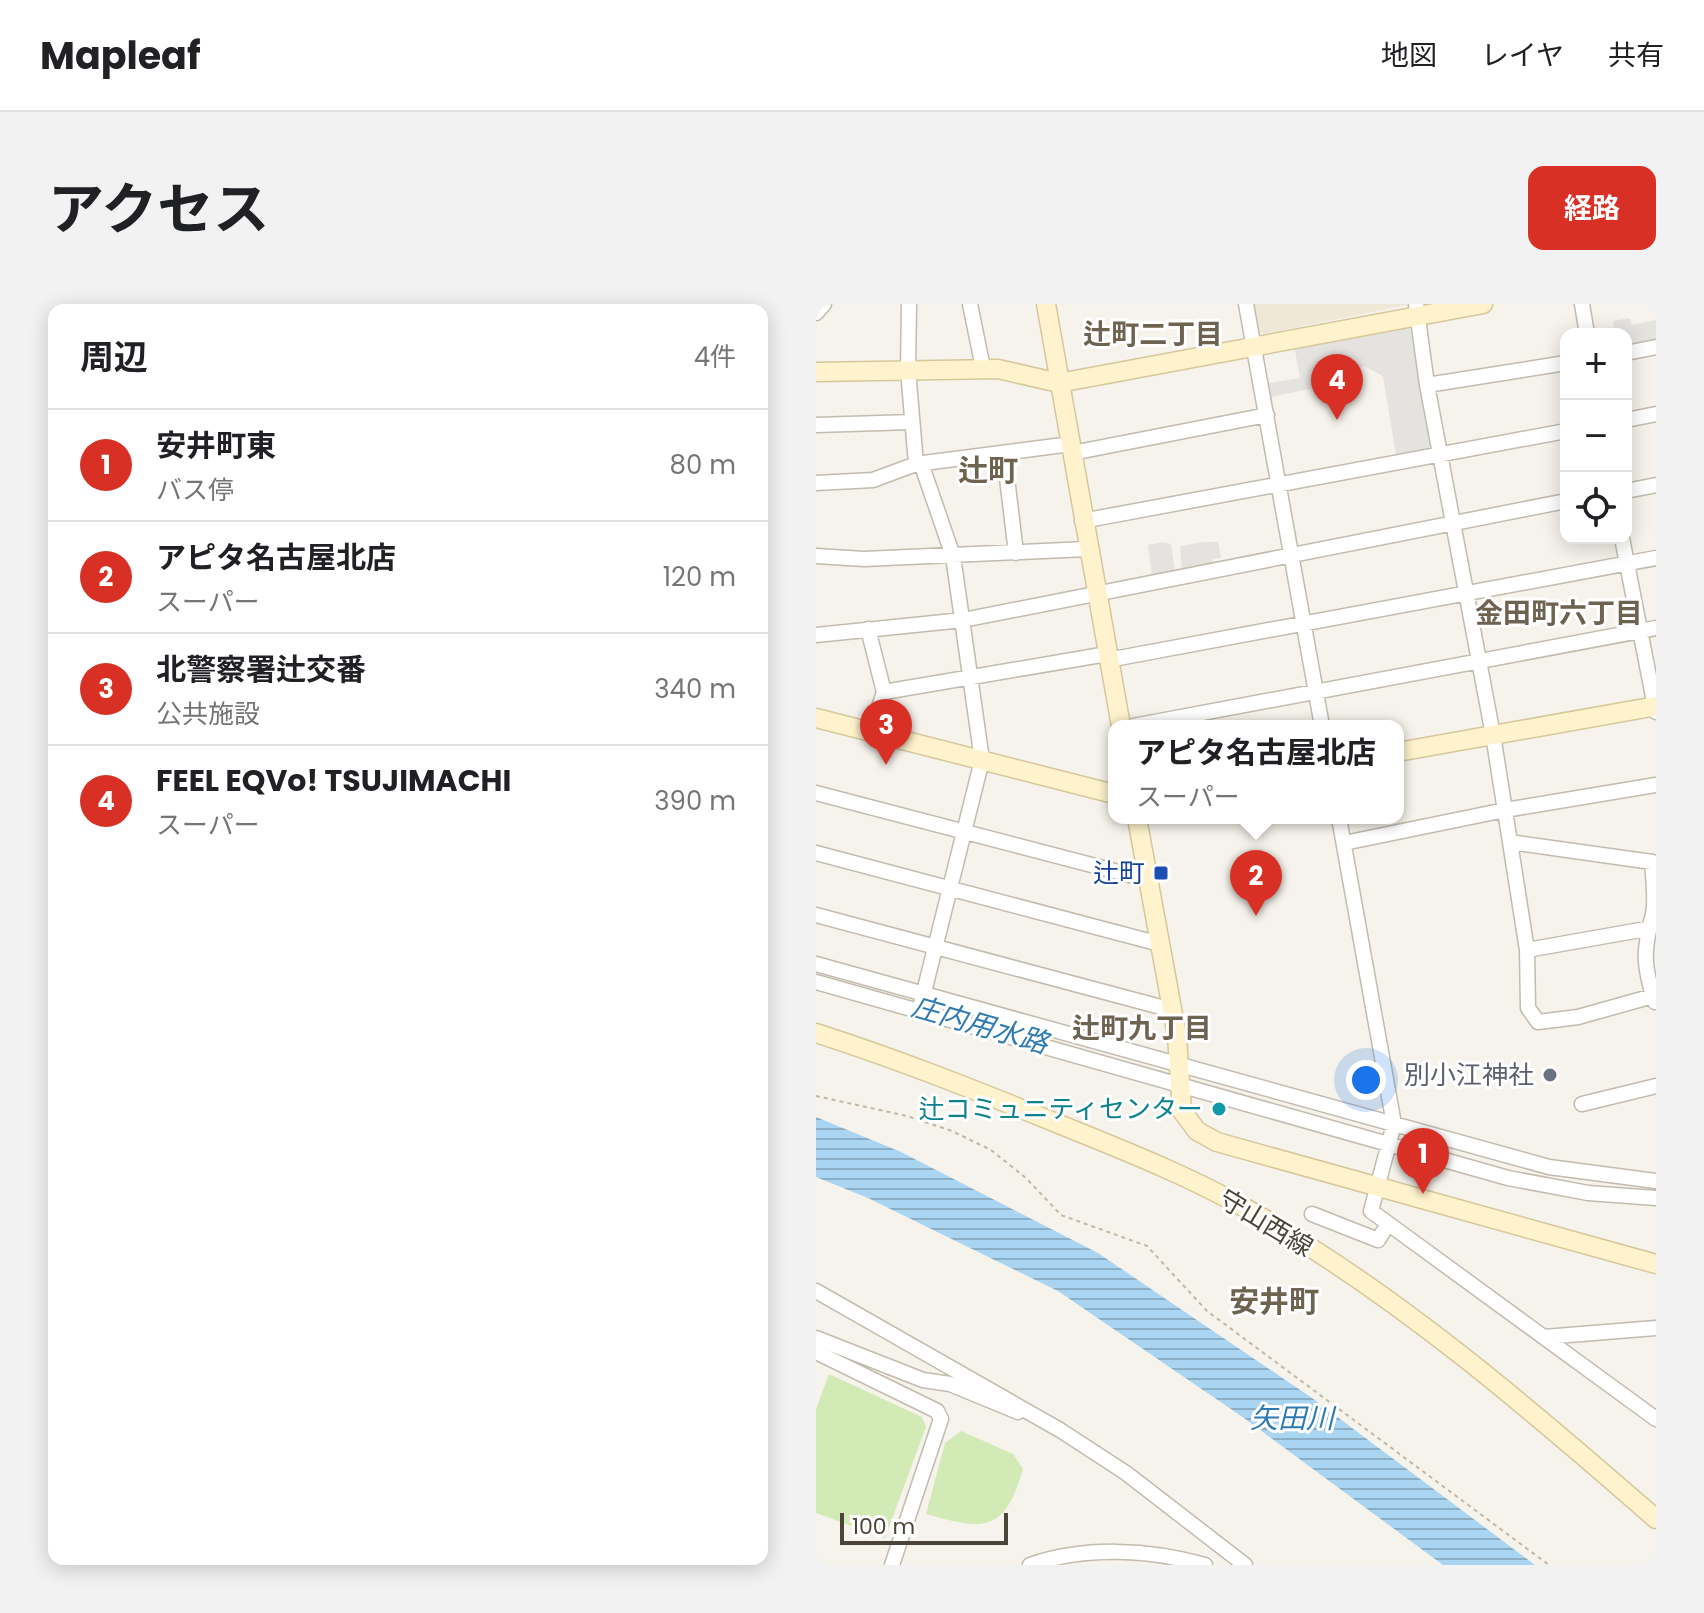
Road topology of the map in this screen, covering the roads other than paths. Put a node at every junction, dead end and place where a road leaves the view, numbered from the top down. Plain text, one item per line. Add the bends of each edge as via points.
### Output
1 (824, 304) edge
2 (909, 304) edge
3 (970, 304) edge
4 (1046, 304) edge
5 (1246, 304) edge
6 (1483, 304) edge
7 (1582, 304) edge
8 (1417, 310) edge
9 (816, 313) edge
10 (1586, 328) edge
11 (1254, 347) junction
12 (1656, 347) edge
13 (1632, 352) edge
14 (1560, 364) edge
15 (983, 368) junction
16 (908, 370) junction
17 (816, 372) edge
18 (1059, 383) junction
19 (1427, 385) junction
20 (1656, 414) edge
21 (1267, 415) junction
22 (1632, 419) edge
23 (912, 422) junction
24 (816, 425) edge
25 (1560, 432) edge
26 (1072, 449) junction
27 (1004, 453) junction
28 (1440, 455) junction
29 (919, 463) junction
30 (816, 483) edge
31 (1280, 485) junction
32 (1656, 485) edge
33 (1632, 490) edge
34 (1560, 502) edge
35 (1082, 521) junction
36 (1453, 522) junction
37 (1623, 544) edge
38 (1087, 549) junction
39 (1016, 553) junction
40 (1292, 555) junction
41 (816, 556) edge
42 (953, 556) junction
43 (1656, 558) edge
44 (1626, 563) junction
45 (1466, 591) junction
46 (1098, 592) junction
47 (963, 620) junction
48 (1306, 624) junction
49 (1656, 628) edge
50 (868, 629) junction
51 (1638, 631) junction
52 (816, 635) edge
53 (1108, 657) junction
54 (1479, 661) junction
55 (970, 678) junction
56 (1315, 691) junction
57 (884, 692) junction
58 (1655, 708) edge
59 (816, 718) edge
60 (1120, 720) edge
61 (1164, 720) edge
62 (1321, 720) edge
63 (871, 732) junction
64 (1493, 735) junction
65 (1404, 751) edge
66 (982, 760) junction
67 (1656, 785) edge
68 (1108, 792) edge
69 (816, 793) edge
70 (1505, 810) junction
71 (1138, 824) edge
72 (1340, 824) edge
73 (965, 832) junction
74 (1510, 842) junction
75 (1344, 843) junction
76 (816, 853) edge
77 (1654, 862) edge
78 (1149, 880) junction
79 (951, 888) junction
80 (1655, 912) edge
81 (816, 915) edge
82 (1646, 929) junction
83 (1160, 944) junction
84 (936, 947) junction
85 (1527, 950) junction
86 (816, 964) edge
87 (816, 982) edge
88 (923, 996) junction
89 (1654, 1001) edge
90 (1172, 1010) junction
91 (918, 1011) junction
92 (1055, 1031) junction
93 (816, 1033) edge
94 (1050, 1049) junction
95 (1180, 1065) junction
96 (1180, 1085) junction
97 (1656, 1086) edge
98 (1582, 1104) dead end
99 (1394, 1124) junction
100 (1389, 1142) junction
101 (1656, 1181) edge
102 (1379, 1186) junction
103 (1656, 1198) edge
104 (1312, 1214) dead end
105 (1388, 1224) junction
106 (1656, 1264) edge
107 (816, 1291) edge
108 (1656, 1328) edge
109 (1544, 1337) junction
110 (816, 1338) edge
111 (816, 1352) edge
112 (1649, 1408) edge
113 (1038, 1416) junction
114 (1656, 1419) edge
115 (1656, 1519) edge
116 (1229, 1560) edge
117 (892, 1565) edge
118 (1030, 1565) edge
119 (1205, 1565) edge
120 (1245, 1565) edge

1 - 9 street
2 - 16 street
3 - 15 street
4 - 18 street
5 - 11 street
6 - 8 street
7 - 10 street
8 - 11 street
8 - 19 street
11 - 18 street
11 - 21 street
12 - 13 street
14 - 19 street
15 - 16 street
15 - 18 street
16 - 17 street
16 - 23 street
18 - 26 street
19 - 28 street
20 - 22 street
21 - 26 street
21 - 31 street
23 - 24 street
23 - 29 street
25 - 28 street
26 - 27 street
26 - 35 street
27 - 29 street
27 - 39 street
28 - 31 street
28 - 36 street
29 - 30 street via 873,480
29 - 42 street
31 - 35 street
31 - 40 street
32 - 33 street
34 - 36 street
35 - 38 street
36 - 40 street
36 - 45 street
37 - 44 street
38 - 39 street
38 - 46 street
39 - 42 street
40 - 46 street
40 - 48 street
41 - 42 street
42 - 47 street
43 - 44 street
44 - 45 street
44 - 51 street
45 - 48 street
45 - 54 street
46 - 47 street
46 - 53 street
47 - 50 street
47 - 55 street
48 - 53 street
48 - 56 street
49 - 51 street
50 - 52 street
50 - 57 street
51 - 54 street
51 - 58 street
53 - 55 street
53 - 60 street
54 - 56 street
54 - 64 street
55 - 57 street
55 - 66 street
56 - 61 street
56 - 62 street
57 - 63 street
58 - 64 street
59 - 63 street
63 - 66 street
64 - 65 street
64 - 70 street
66 - 68 street
66 - 73 street
67 - 70 street
69 - 73 street
70 - 74 street
70 - 75 street
71 - 78 street
72 - 75 street
73 - 78 street
73 - 79 street
74 - 77 street
74 - 85 street
75 - 99 street
76 - 79 street
77 - 80 street
78 - 83 street
79 - 83 street
79 - 84 street
80 - 82 street
81 - 84 street
82 - 85 street
82 - 89 street via 1644,959
83 - 90 street
84 - 88 street
84 - 90 street
85 - 89 street via 1528,1008 1538,1022
86 - 88 street
87 - 91 street
88 - 91 street
88 - 92 street
90 - 95 street
91 - 94 street
92 - 94 street
92 - 95 street
93 - 115 street, 守山西線 via 896,1059 1141,1157 1249,1210 1437,1337
94 - 96 street
95 - 96 street
95 - 99 street
96 - 100 street
96 - 102 street via 1188,1122 1217,1142
97 - 98 street
99 - 100 street
99 - 101 street via 1549,1167
100 - 102 street
100 - 103 street via 1508,1178 1588,1193
102 - 105 street via 1371,1211
102 - 106 street
104 - 105 street via 1378,1240
105 - 109 street
107 - 113 street
108 - 109 street
109 - 112 street
110 - 113 street via 923,1380 950,1384
111 - 117 street via 937,1411 941,1419
112 - 114 street
113 - 116 street via 1126,1473
116 - 120 street
118 - 119 street via 1065,1556 1134,1553

